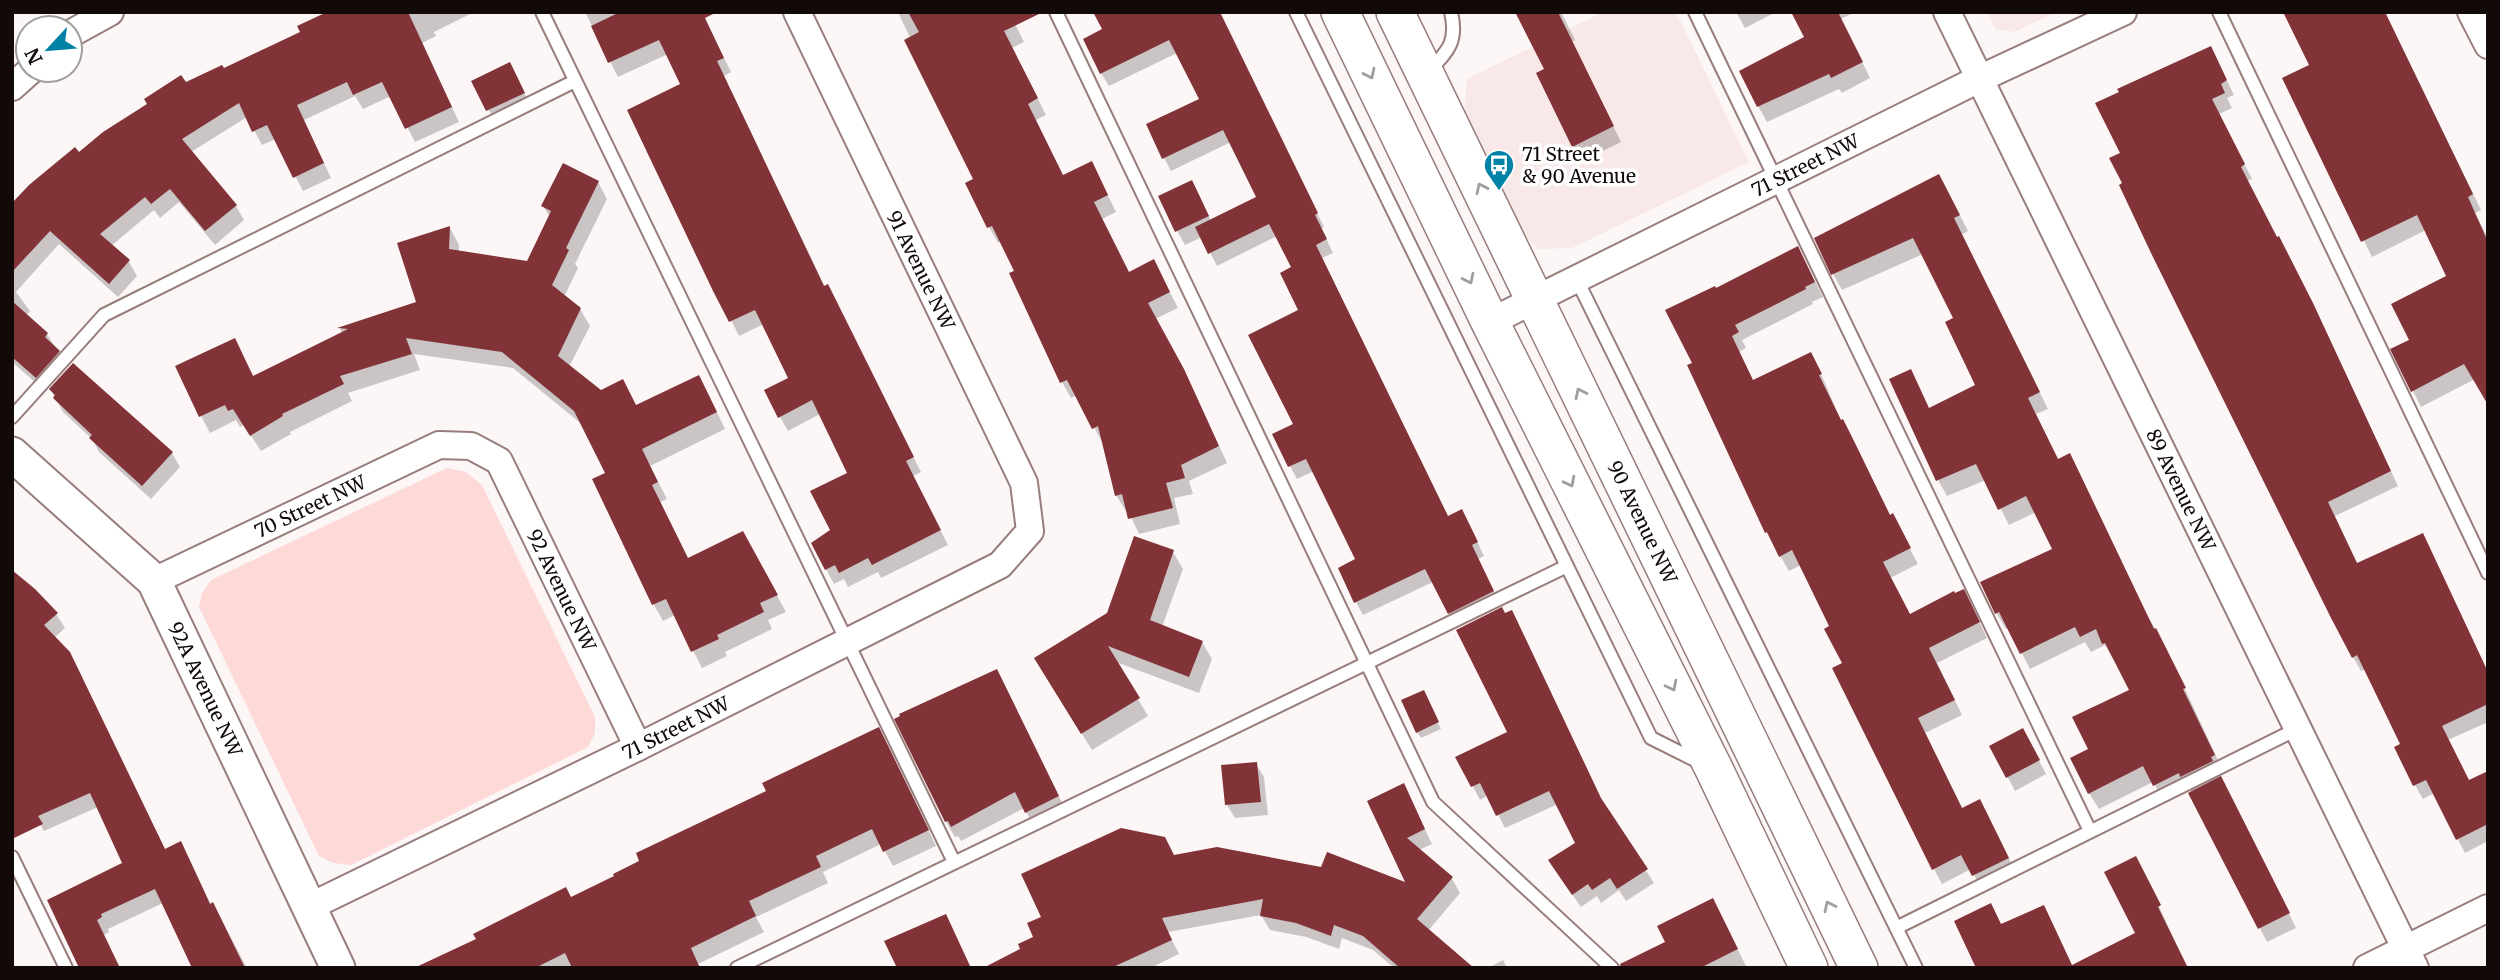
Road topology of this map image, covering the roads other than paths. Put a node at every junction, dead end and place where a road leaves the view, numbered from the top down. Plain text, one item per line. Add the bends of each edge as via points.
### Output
1 (110, 12) edge
2 (542, 12) edge
3 (797, 12) edge
4 (1056, 12) edge
5 (1296, 12) edge
6 (1340, 12) edge
7 (1395, 12) edge
8 (1451, 12) edge
9 (1695, 12) edge
10 (1947, 12) edge
11 (2123, 12) edge
12 (2219, 12) edge
13 (2471, 12) edge
14 (84, 26) edge
15 (2488, 45) edge
16 (1426, 75) junction
17 (1979, 79) junction
18 (575, 81) junction
19 (1776, 179) junction
20 (1576, 278) junction
21 (1535, 299) junction
22 (1490, 322) junction
23 (12, 417) edge
24 (471, 446) joint
25 (12, 454) edge
26 (1030, 531) joint
27 (1567, 566) junction
28 (2488, 573) edge
29 (154, 581) junction
30 (847, 642) junction
31 (1366, 661) junction
32 (2297, 729) junction
33 (638, 747) junction
34 (1714, 769) junction
35 (2090, 831) junction
36 (12, 857) edge
37 (954, 862) junction
38 (309, 907) junction
39 (2488, 908) edge
40 (1896, 928) junction
41 (2410, 958) edge
42 (66, 968) edge
43 (338, 968) edge
44 (737, 968) edge
45 (1612, 968) edge
46 (1809, 968) edge
47 (1859, 968) edge
48 (1916, 968) edge
49 (2367, 968) edge

1 - 14 street
2 - 18 lane
3 - 26 street, 91 Avenue NW via 1024,483
4 - 31 lane
5 - 27 lane
6 -> 22 main road
7 - 16 main road, 90 Avenue NW
8 - 16 lane via 1454,38
9 - 19 lane
10 - 17 street, 89 Avenue NW
11 - 17 street, 71 Street NW
12 - 28 lane
13 - 15 street
21 -> 16 main road, 90 Avenue NW
17 - 19 street, 71 Street NW
17 - 32 street, 89 Avenue NW
18 - 23 lane via 104,315
18 - 30 lane
19 - 20 street, 71 Street NW
19 - 35 lane
20 - 21 street, 71 Street NW
20 - 40 lane
21 - 22 street, 71 Street NW
47 -> 21 main road, 90 Avenue NW
22 -> 34 main road
24 - 29 street, 70 Street NW via 439,445
24 - 33 street, 92 Avenue NW via 499,461
25 - 29 street, 92A Avenue NW
26 - 30 street, 71 Street NW via 1000,565
27 - 31 lane
27 - 34 lane via 1651,738
29 - 38 street, 92A Avenue NW
30 - 33 street, 71 Street NW
30 - 37 lane
31 - 37 lane
31 - 45 lane via 1433,802
32 - 35 lane
32 - 41 street, 89 Avenue NW
33 - 38 street, 71 Street NW
34 - 46 main road
35 - 40 lane
36 - 42 lane
37 - 44 lane
38 - 43 street, 92A Avenue NW
39 - 41 street
40 - 48 lane
41 - 49 street

